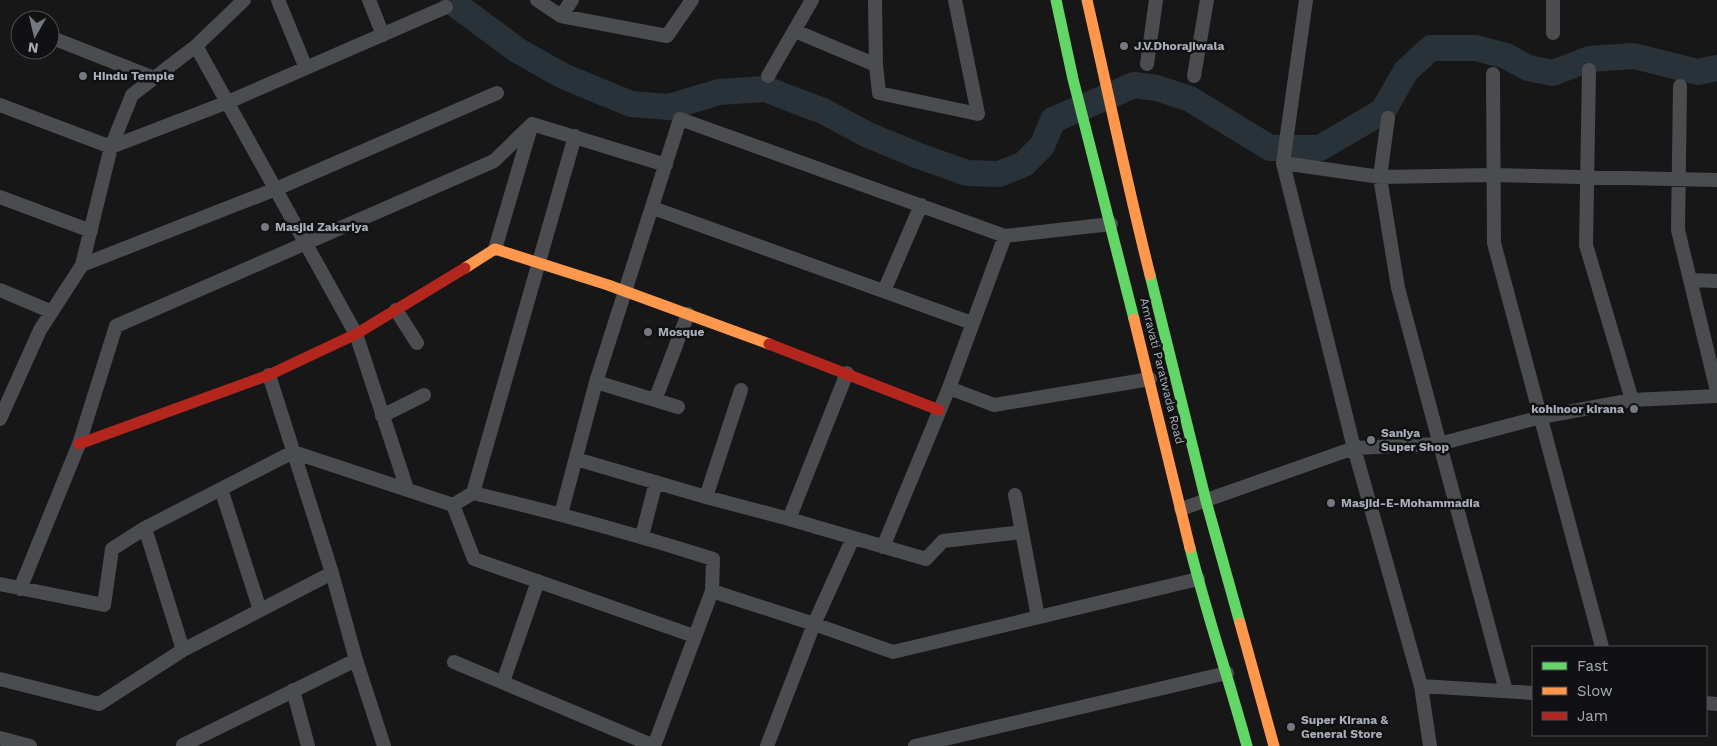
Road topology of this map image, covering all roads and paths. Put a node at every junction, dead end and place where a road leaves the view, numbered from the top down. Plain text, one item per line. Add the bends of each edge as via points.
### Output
1 (244, 0) edge
2 (278, 0) edge
3 (369, 0) edge
4 (537, 0) edge
5 (572, 0) edge
6 (692, 0) edge
7 (812, 0) edge
8 (874, 0) edge
9 (955, 0) edge
10 (1056, 0) edge
11 (1087, 0) edge
12 (1156, 0) edge
13 (1207, 0) edge
14 (1306, 0) edge
15 (1553, 0) edge
16 (446, 7) dead end
17 (561, 16) junction
18 (794, 31) junction
19 (1553, 33) dead end
20 (383, 35) junction
21 (60, 41) edge
22 (196, 46) junction
23 (1147, 64) dead end
24 (876, 65) junction
25 (306, 68) junction
26 (1589, 70) dead end
27 (1493, 74) dead end
28 (768, 76) dead end
29 (1194, 76) dead end
30 (154, 78) junction
31 (1680, 86) dead end
32 (497, 94) dead end
33 (228, 102) junction
34 (0, 106) edge
35 (1388, 118) dead end
36 (532, 124) junction
37 (576, 136) junction
38 (111, 147) junction
39 (1284, 158) junction
40 (666, 165) junction
41 (1493, 175) junction
42 (1380, 177) junction
43 (1586, 178) junction
44 (1680, 179) junction
45 (1717, 180) edge
46 (276, 189) junction
47 (0, 197) edge
48 (921, 205) junction
49 (653, 208) junction
50 (1111, 224) junction
51 (91, 231) junction
52 (1005, 236) junction
53 (306, 244) junction
54 (495, 249) junction
55 (539, 262) junction
56 (82, 265) junction
57 (1690, 280) junction
58 (1717, 281) edge
59 (0, 290) edge
60 (884, 291) junction
61 (626, 292) junction
62 (396, 310) junction
63 (52, 312) junction
64 (688, 314) junction
65 (972, 323) junction
66 (356, 334) junction
67 (417, 344) dead end
68 (847, 373) junction
69 (269, 375) junction
70 (1150, 379) junction
71 (596, 382) junction
72 (948, 388) junction
73 (741, 390) dead end
74 (1717, 391) edge
75 (424, 395) dead end
76 (1717, 396) edge
77 (655, 400) junction
78 (1632, 400) junction
79 (678, 408) dead end
80 (939, 410) junction
81 (382, 416) junction
82 (1541, 417) junction
83 (0, 419) edge
84 (79, 444) junction
85 (1439, 444) junction
86 (1354, 448) junction
87 (294, 452) junction
88 (576, 459) junction
89 (656, 482) junction
90 (221, 489) junction
91 (407, 489) junction
92 (473, 492) junction
93 (1015, 495) dead end
94 (706, 497) junction
95 (1206, 501) junction
96 (453, 504) junction
97 (1181, 510) junction
98 (561, 514) junction
99 (789, 519) junction
100 (145, 528) junction
101 (1022, 532) junction
102 (642, 536) junction
103 (853, 538) junction
104 (883, 547) junction
105 (332, 573) junction
106 (1198, 579) junction
107 (538, 581) junction
108 (0, 584) edge
109 (20, 589) junction
110 (712, 591) junction
111 (260, 610) junction
112 (1038, 617) junction
113 (814, 624) junction
114 (694, 636) junction
115 (1602, 646) edge
116 (182, 650) junction
117 (356, 660) junction
118 (454, 662) dead end
119 (1227, 673) junction
120 (0, 679) edge
121 (504, 682) junction
122 (1421, 686) junction
123 (293, 690) junction
124 (1506, 691) junction
125 (1532, 693) edge
126 (8, 742) edge
127 (183, 745) edge
128 (30, 746) edge
129 (308, 746) edge
130 (384, 746) edge
131 (654, 746) edge
132 (767, 746) edge
133 (915, 746) edge
134 (1247, 746) edge
135 (1274, 746) edge
136 (1430, 746) edge

1 - 22 street
2 - 25 street
3 - 20 street
4 - 17 street
5 - 17 street
6 - 17 street via 667,36
7 - 18 street
8 - 24 street
9 - 24 street via 978,114 879,93
10 - 50 main road, Amravati Paratwada Road via 1072,79
11 - 95 main road, Amravati Paratwada Road via 1130,192
12 - 23 street
13 - 29 street
14 - 39 street
15 - 19 street
16 - 20 street
18 - 24 street
18 - 28 street
20 - 25 street
21 - 30 street
22 - 30 street
22 - 33 street
25 - 33 street
26 - 43 street
27 - 41 street
30 - 38 street via 132,95
31 - 44 street
32 - 46 street
33 - 38 street
33 - 46 street
34 - 38 street
35 - 42 street
36 - 37 street
36 - 53 street via 494,162
36 - 54 street
37 - 40 street
37 - 55 street
38 - 51 street
39 - 42 street
39 - 86 street
40 - 48 street via 680,119
40 - 49 street
41 - 42 street
41 - 43 street
41 - 82 street via 1494,243
42 - 85 street via 1398,288
43 - 44 street
43 - 78 street via 1586,245
44 - 45 street
44 - 57 street via 1678,230
46 - 53 street
46 - 56 street
47 - 51 street
48 - 52 street
48 - 60 street
49 - 60 street
49 - 61 street
50 - 52 street
50 - 70 main road, Amravati Paratwada Road
51 - 56 street
52 - 65 street
53 - 66 street
53 - 84 street via 116,326
54 - 55 main road
54 - 62 main road
55 - 61 main road
55 - 92 street
56 - 63 street
57 - 58 street
57 - 74 street
59 - 63 street
60 - 65 street
61 - 64 main road
61 - 71 street
62 - 66 main road
62 - 67 street
63 - 83 street via 32,345
64 - 68 main road
64 - 77 street
65 - 72 street
66 - 69 main road
66 - 81 street
68 - 80 main road
68 - 99 street
69 - 84 main road
69 - 87 street
70 - 72 street via 994,405
70 - 97 main road, Amravati Paratwada Road
71 - 77 street
71 - 88 street
72 - 80 street
73 - 94 street
75 - 81 street
76 - 78 street
77 - 79 street
78 - 82 street
80 - 104 street
81 - 91 street
82 - 85 street
82 - 115 street
84 - 109 street
85 - 86 street
85 - 124 street
86 - 95 street
86 - 122 street
87 - 90 street
87 - 91 street
87 - 105 street
88 - 89 street
88 - 98 street
89 - 94 street
89 - 102 street
90 - 100 street
90 - 111 street
91 - 96 street
92 - 96 street
92 - 98 street
93 - 101 street
94 - 99 street
95 - 97 street
95 - 135 main road, Amravati Paratwada Road
96 - 107 street via 474,559
97 - 106 main road, Amravati Paratwada Road
98 - 102 street
99 - 103 street
100 - 109 street via 112,549 104,605
100 - 116 street
101 - 104 street via 943,541 926,559
101 - 112 street
102 - 110 street via 713,559
103 - 104 street
103 - 113 street
105 - 111 street
105 - 117 street
106 - 112 street
106 - 119 main road, Amravati Paratwada Road
107 - 114 street
107 - 121 street
108 - 109 street
110 - 113 street
110 - 114 street
111 - 116 street
112 - 113 street via 893,652
113 - 132 street
114 - 131 street
116 - 120 street via 99,704
117 - 123 street
117 - 130 street
118 - 121 street
119 - 133 street
119 - 134 main road, Amravati Paratwada Road
121 - 131 street
122 - 124 street
122 - 136 street
123 - 127 street
123 - 129 street
124 - 125 street
126 - 128 street

